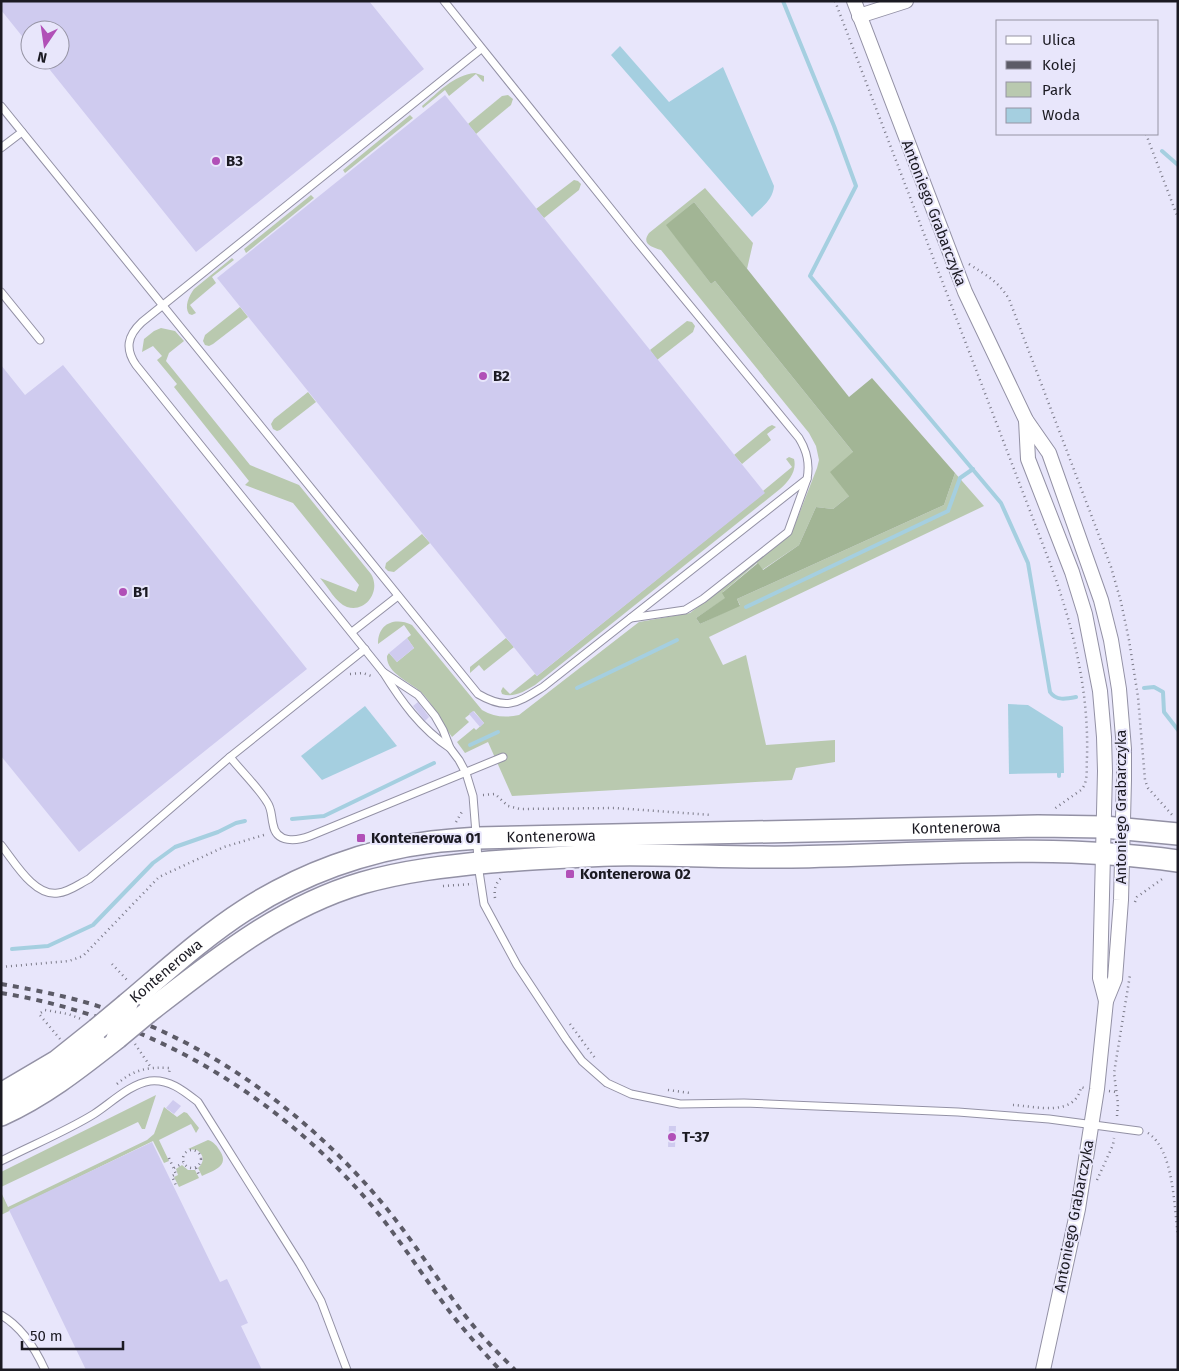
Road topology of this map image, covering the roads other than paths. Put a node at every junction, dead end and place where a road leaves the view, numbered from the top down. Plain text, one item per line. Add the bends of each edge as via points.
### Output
1 (444, 1) edge
2 (854, 1) edge
3 (906, 1) edge
4 (859, 16) junction
5 (482, 49) junction
6 (1, 106) edge
7 (22, 132) junction
8 (1, 148) edge
9 (1, 292) edge
10 (163, 306) junction
11 (40, 340) dead end
12 (1026, 420) junction
13 (807, 478) junction
14 (398, 596) junction
15 (631, 618) junction
16 (352, 632) junction
17 (365, 649) junction
18 (384, 672) junction
19 (450, 748) junction
20 (230, 757) junction
21 (502, 757) dead end
22 (466, 773) junction
23 (1113, 828) junction
24 (1176, 828) edge
25 (478, 838) junction
26 (1, 845) edge
27 (1113, 855) junction
28 (479, 863) junction
29 (1172, 869) edge
30 (1, 1094) edge
31 (1, 1115) edge
32 (1092, 1125) junction
33 (1139, 1131) road end
34 (1, 1161) edge
35 (1, 1315) edge
36 (45, 1370) edge
37 (347, 1370) edge
38 (1043, 1370) edge

1 - 5 lane
2 - 4 street, Antoniego Grabarczyka
3 - 4 street
4 - 12 street, Antoniego Grabarczyka via 965,292
5 - 10 lane
5 - 13 lane via 799,438 806,450
6 - 7 lane
7 - 8 lane
7 - 10 lane
9 - 11 lane
10 - 14 lane
10 - 16 lane via 134,331 129,343 132,359
12 - 23 street, Antoniego Grabarczyka via 1028,459 1072,572 1094,655
12 - 23 street, Antoniego Grabarczyka via 1049,453 1089,563 1111,640 1124,749
13 - 15 lane
13 - 15 lane via 788,532 693,606
14 - 15 lane via 478,694 503,704 514,703 543,687
14 - 16 lane
16 - 17 lane
17 - 18 lane
17 - 20 lane
18 - 19 lane via 423,726
18 - 19 lane via 421,699 440,725
19 - 22 lane
20 - 22 lane via 269,805 274,830 279,836 300,840
20 - 26 lane via 89,879 70,890 56,894 34,887
21 - 22 lane
22 - 25 lane via 473,796
23 - 24 main road, Kontenerowa
23 - 25 main road, Kontenerowa via 1038,826
23 - 27 street, Antoniego Grabarczyka
23 - 27 street, Antoniego Grabarczyka
25 - 28 lane
25 - 30 main road, Kontenerowa, bridge via 395,848 350,860 284,887 216,930 57,1061
27 - 28 main road, Kontenerowa via 996,852 764,857 616,855
27 - 29 main road, Kontenerowa
27 - 32 street, Antoniego Grabarczyka via 1100,978 1106,1001
28 - 31 main road, Kontenerowa, bridge via 403,873 361,884 282,916 228,950 71,1075
28 - 32 lane via 484,904 517,965 582,1061 607,1083 631,1094 680,1104 744,1103 958,1112
32 - 33 lane
32 - 38 street, Antoniego Grabarczyka via 1078,1209
34 - 37 lane via 93,1114 139,1084 167,1082 182,1089 198,1102 300,1264 321,1301
35 - 36 lane via 11,1321 36,1349

